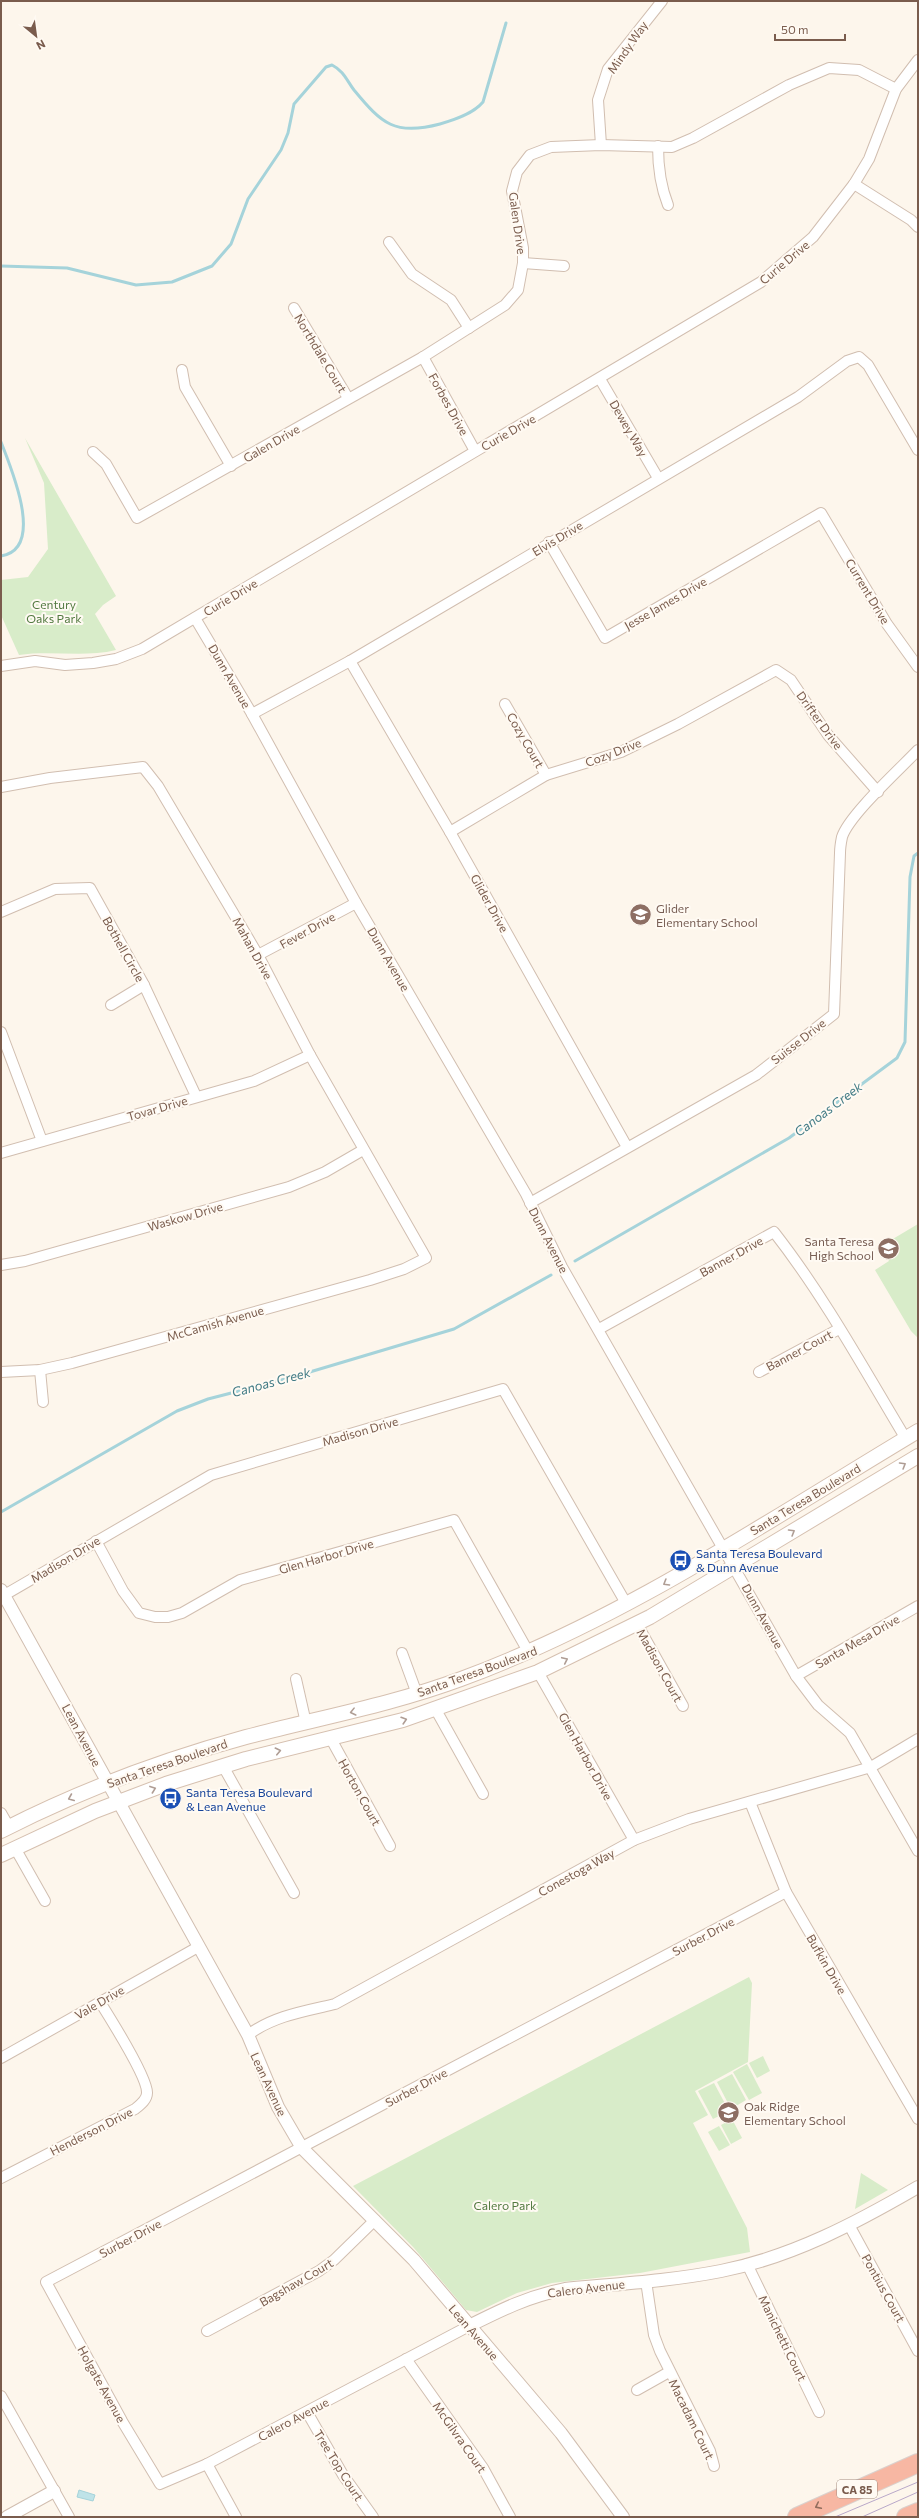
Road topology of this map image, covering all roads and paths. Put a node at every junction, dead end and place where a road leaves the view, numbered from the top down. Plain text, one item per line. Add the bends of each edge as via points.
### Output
1 (662, 1) edge
2 (918, 60) edge
3 (896, 89) junction
4 (601, 145) junction
5 (658, 146) junction
6 (854, 184) junction
7 (668, 205) dead end
8 (918, 228) edge
9 (389, 242) dead end
10 (524, 263) junction
11 (564, 266) dead end
12 (294, 308) dead end
13 (469, 328) junction
14 (423, 357) junction
15 (182, 370) dead end
16 (600, 379) junction
17 (348, 398) junction
18 (918, 450) edge
19 (475, 451) junction
20 (93, 452) dead end
21 (231, 466) junction
22 (658, 478) junction
23 (821, 513) joint
24 (549, 542) junction
25 (195, 618) junction
26 (350, 661) junction
27 (1, 666) edge
28 (918, 667) edge
29 (776, 670) joint
30 (505, 704) dead end
31 (252, 714) junction
32 (918, 750) edge
33 (546, 775) junction
34 (1, 787) edge
35 (878, 792) junction
36 (450, 832) junction
37 (356, 903) junction
38 (1, 912) edge
39 (258, 955) junction
40 (144, 985) junction
41 (111, 1004) dead end
42 (1, 1032) edge
43 (310, 1055) junction
44 (196, 1096) junction
45 (42, 1141) junction
46 (627, 1147) junction
47 (363, 1150) junction
48 (1, 1153) edge
49 (530, 1203) junction
50 (426, 1258) joint
51 (1, 1265) edge
52 (599, 1329) junction
53 (839, 1329) junction
54 (40, 1370) junction
55 (1, 1372) edge
56 (759, 1372) dead end
57 (43, 1402) dead end
58 (912, 1435) edge
59 (918, 1456) edge
60 (96, 1541) junction
61 (724, 1548) junction
62 (734, 1566) junction
63 (2, 1594) edge
64 (627, 1605) junction
65 (918, 1606) edge
66 (637, 1624) junction
67 (402, 1653) dead end
68 (529, 1653) junction
69 (538, 1672) junction
70 (796, 1676) junction
71 (296, 1679) dead end
72 (417, 1694) junction
73 (683, 1706) dead end
74 (436, 1710) junction
75 (306, 1723) junction
76 (331, 1739) junction
77 (918, 1739) edge
78 (223, 1766) junction
79 (871, 1767) junction
80 (107, 1783) junction
81 (483, 1794) dead end
82 (117, 1802) junction
83 (750, 1802) junction
84 (1, 1813) edge
85 (5, 1829) edge
86 (634, 1840) junction
87 (390, 1846) dead end
88 (15, 1848) junction
89 (918, 1851) edge
90 (1, 1855) edge
91 (786, 1892) junction
92 (294, 1893) dead end
93 (45, 1901) dead end
94 (198, 1947) junction
95 (100, 2002) junction
96 (248, 2035) junction
97 (1, 2058) edge
98 (918, 2119) edge
99 (302, 2148) junction
100 (1, 2178) edge
101 (918, 2187) edge
102 (375, 2220) junction
103 (849, 2225) junction
104 (747, 2264) junction
105 (646, 2281) junction
106 (46, 2282) joint
107 (469, 2326) junction
108 (207, 2331) dead end
109 (918, 2351) edge
110 (406, 2359) junction
111 (669, 2372) junction
112 (637, 2390) dead end
113 (1, 2396) edge
114 (307, 2412) junction
115 (820, 2412) dead end
116 (918, 2463) edge
117 (207, 2464) junction
118 (714, 2466) dead end
119 (160, 2484) joint
120 (54, 2490) junction
121 (918, 2512) edge
122 (8, 2517) edge
123 (69, 2517) edge
124 (236, 2517) edge
125 (373, 2517) edge
126 (510, 2517) edge
127 (624, 2517) edge
128 (797, 2517) edge
129 (906, 2517) edge

1 - 4 street, Mindy Way via 608,69 598,100
2 - 3 street, Curie Drive
3 - 5 street, Galen Drive via 859,70 829,68 789,85 693,138 672,147
3 - 6 street, Curie Drive via 870,159
4 - 5 street, Galen Drive
4 - 10 street, Galen Drive via 551,147 530,155 517,172 512,191
5 - 7 street via 658,168
6 - 8 street via 911,220
6 - 16 street, Curie Drive via 813,237 761,282
9 - 13 street via 412,274 450,300
10 - 11 street
10 - 13 street, Galen Drive via 518,290 509,300
12 - 17 street, Northdale Court
13 - 14 street, Galen Drive
14 - 17 street, Galen Drive
14 - 19 street, Forbes Drive
15 - 21 street via 185,387
16 - 19 street, Curie Drive
16 - 22 street, Dewey Way
17 - 21 street, Galen Drive
18 - 22 street, Elvis Drive via 868,365 859,357 846,361 798,398
19 - 25 street, Curie Drive
20 - 21 street, Galen Drive via 106,464 137,518
22 - 24 street, Elvis Drive
23 - 24 street, Jesse James Drive via 605,638
23 - 28 street, Current Drive via 887,624
24 - 26 street, Elvis Drive
25 - 27 street, Curie Drive via 142,649 116,659 65,665 35,661
25 - 31 street, Dunn Avenue
26 - 31 street, Elvis Drive
26 - 36 street, Glider Drive
29 - 33 street, Cozy Drive via 621,752
29 - 35 street, Drifter Drive via 791,680 828,735
30 - 33 street, Cozy Court
31 - 37 street, Dunn Avenue
32 - 35 street, Suisse Drive
33 - 36 street, Cozy Drive
34 - 39 street, Mahan Drive via 50,778 143,767 158,786
35 - 46 street, Suisse Drive via 848,826 842,837 834,1014 756,1074
36 - 46 street, Glider Drive
37 - 39 street, Fever Drive
37 - 49 street, Dunn Avenue
38 - 40 street, Bothell Circle via 55,889 90,888
39 - 43 street, Mahan Drive
40 - 41 street
40 - 44 street, Bothell Circle
42 - 45 street
43 - 44 street, Tovar Drive via 254,1081
43 - 47 street, Mahan Drive
44 - 45 street, Tovar Drive
45 - 48 street, Tovar Drive
46 - 49 street, Suisse Drive
47 - 50 street, Mahan Drive
47 - 51 street, Waskow Drive via 325,1172 288,1187 26,1261
49 - 52 street, Dunn Avenue via 562,1267
50 - 54 street, McCamish Avenue via 404,1269 370,1280
52 - 53 street, Banner Drive via 774,1232
52 - 61 street, Dunn Avenue
53 - 56 street, Banner Court
53 - 58 street, Banner Drive
54 - 55 street, McCamish Avenue
54 - 57 street
58 - 61 main road, Santa Teresa Boulevard
62 -> 59 main road, Santa Teresa Boulevard
60 - 63 street, Madison Drive
60 - 64 street, Madison Drive via 211,1475 503,1389
60 - 68 street, Glen Harbor Drive via 123,1591 139,1613 168,1617 182,1613 240,1580 454,1520
61 - 62 street, Dunn Avenue
61 -> 64 main road, Santa Teresa Boulevard
62 - 66 main road, Santa Teresa Boulevard
62 - 70 street, Dunn Avenue
63 - 80 street, Lean Avenue via 77,1724
64 - 68 main road, Santa Teresa Boulevard
65 - 70 street, Santa Mesa Drive
69 -> 66 main road, Santa Teresa Boulevard
66 - 73 street, Madison Court
67 - 72 street
68 - 72 main road, Santa Teresa Boulevard
69 - 74 main road, Santa Teresa Boulevard
69 - 86 street, Glen Harbor Drive
70 - 79 street, Dunn Avenue via 818,1705 850,1733
71 - 75 street
72 -> 75 main road, Santa Teresa Boulevard
76 -> 74 main road, Santa Teresa Boulevard
74 - 81 street
75 - 80 main road, Santa Teresa Boulevard via 208,1748
78 -> 76 main road, Santa Teresa Boulevard
76 - 87 street, Horton Court
77 - 79 street, Conestoga Way
82 -> 78 main road, Santa Teresa Boulevard
78 - 92 street
79 - 83 street, Conestoga Way
79 - 89 street, Dunn Avenue
80 - 82 street, Lean Avenue
80 -> 85 main road, Santa Teresa Boulevard
82 - 88 main road, Santa Teresa Boulevard
82 - 94 street, Lean Avenue
83 - 86 street, Conestoga Way via 689,1819
83 - 91 street, Bufkin Drive
84 - 85 street
86 - 96 street, Conestoga Way via 335,2004 282,2017
88 - 90 main road, Santa Teresa Boulevard
88 - 93 street
91 - 98 street, Bufkin Drive
91 - 99 street, Surber Drive
94 - 95 street, Vale Drive
94 - 96 street, Lean Avenue
95 - 97 street, Vale Drive
95 - 100 street, Henderson Drive via 142,2078 147,2093 145,2100 135,2109
96 - 99 street, Lean Avenue via 278,2107
99 - 102 street, Lean Avenue
99 - 106 street, Surber Drive
101 - 103 street, Calero Avenue
102 - 107 street, Lean Avenue via 414,2260
102 - 108 street, Bagshaw Court via 338,2257 319,2271
103 - 104 street, Calero Avenue via 790,2251
103 - 109 street, Pontius Court
104 - 105 street, Calero Avenue via 721,2271
104 - 115 street, Manichetti Court
105 - 107 street, Calero Avenue via 565,2289 542,2294 511,2305
105 - 111 street, Macadam Court via 654,2335
106 - 119 street, Holgate Avenue via 122,2421
107 - 110 street, Calero Avenue
107 - 127 street, Lean Avenue via 561,2433
110 - 114 street, Calero Avenue
110 - 126 street, McGilvra Court via 483,2468
111 - 112 street, Macadam Court
111 - 118 street, Macadam Court via 710,2452
113 - 120 street
114 - 117 street, Calero Avenue
114 - 125 street, Tree Top Court via 343,2475
116 -> 128 highway, CA 85
117 - 119 street, Calero Avenue
117 - 124 street
120 - 122 street
120 - 123 street
121 - 129 highway

